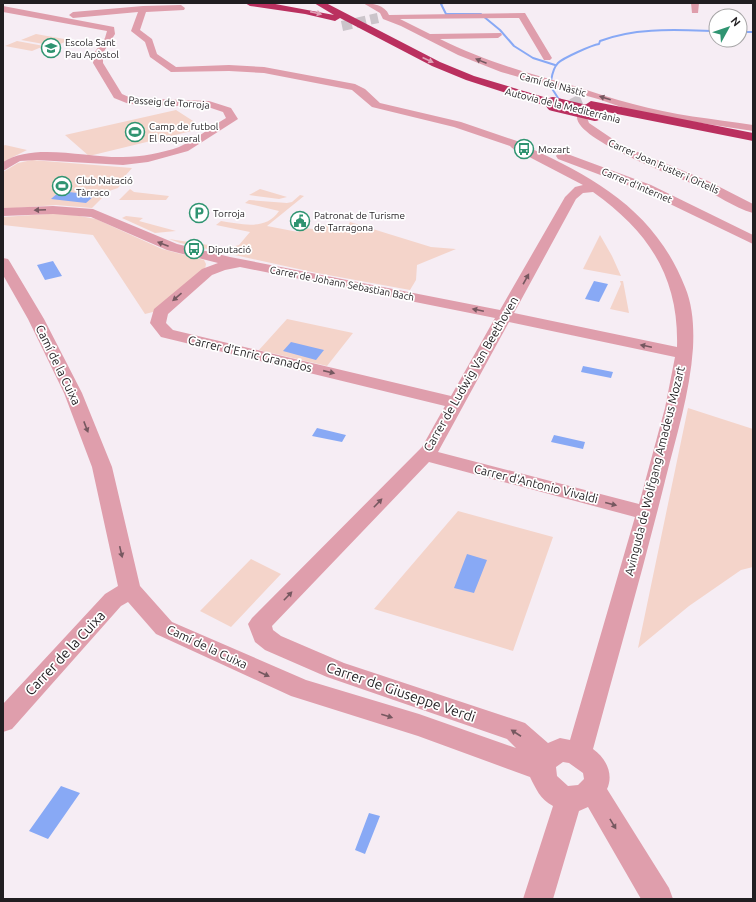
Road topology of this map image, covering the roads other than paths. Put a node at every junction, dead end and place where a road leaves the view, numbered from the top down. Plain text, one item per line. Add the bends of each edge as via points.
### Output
1 (250, 3) edge
2 (319, 3) edge
3 (336, 3) edge
4 (367, 3) tunnel mouth
5 (3, 8) edge
6 (181, 8) dead end
7 (143, 9) junction
8 (442, 15) junction
9 (382, 18) junction
10 (498, 35) dead end
11 (428, 36) junction
12 (459, 36) junction
13 (408, 51) junction
14 (547, 58) dead end
15 (192, 59) dead end
16 (171, 68) junction
17 (552, 100) junction
18 (590, 112) junction
19 (753, 128) edge
20 (753, 137) edge
21 (516, 144) junction
22 (753, 145) edge
23 (3, 167) edge
24 (597, 186) junction
25 (753, 209) edge
26 (3, 212) edge
27 (753, 240) edge
28 (3, 262) edge
29 (245, 264) junction
30 (505, 316) junction
31 (684, 354) junction
32 (456, 403) junction
33 (425, 455) junction
34 (647, 513) junction
35 (130, 589) junction
36 (260, 624) joint
37 (3, 721) edge
38 (580, 753) junction
39 (544, 764) junction
40 (581, 795) junction
41 (538, 899) edge
42 (658, 899) edge

1 -> 13 highway via 323,15 350,24
2 - 13 highway, Autovia de la Mediterrània
3 - 17 highway, Autovia de la Mediterrània via 448,60
4 - 9 street, Camí del Nàstic via 384,12
5 - 7 street via 71,15
5 - 23 street, Passeig de Torroja via 111,30 111,36 96,57 120,98 129,102 209,104 227,110 232,119 184,149 148,158 123,161 38,156 17,158
6 - 7 street
7 - 16 street via 135,31 149,41 153,55
8 - 9 street
8 - 12 street
8 - 14 street via 522,15
9 - 11 street, Camí del Nàstic
10 - 12 street
11 - 12 street
19 -> 11 street, Camí del Nàstic via 630,107 575,93 504,70 461,53
13 -> 17 highway, Autovia de la Mediterrània via 470,78
15 - 16 street
16 - 21 street via 264,70 350,86 362,90 371,103 376,105 457,124
17 - 18 highway, Autovia de la Mediterrània, bridge
18 - 20 highway, Autovia de la Mediterrània
18 - 22 highway, Autovia de la Mediterrània
18 - 25 street, Carrer Joan Fuster i Ortells via 582,121 585,125 619,148 704,184
21 - 24 street, Avinguda de Wolfgang Amadeus Mozart
21 - 27 street, Carrer d'Internet via 557,154 647,188
30 -> 24 street, Carrer de Ludwig Van Beethoven via 570,197 579,190
24 - 31 street, Avinguda de Wolfgang Amadeus Mozart via 643,227 669,269 678,288 684,314
29 -> 26 street, Carrer de Johann Sebastian Bach via 172,247 93,213 53,210
28 -> 35 street, Camí de la Cuixa via 60,365 102,468
30 -> 29 street, Carrer de Johann Sebastian Bach
29 -> 32 street, Carrer d'Enric Granados via 222,266 207,272 160,312 158,324 166,334
31 -> 30 street, Carrer de Johann Sebastian Bach
30 - 32 street, Carrer de Ludwig Van Beethoven
31 - 34 street, Avinguda de Wolfgang Amadeus Mozart via 678,392
32 - 33 street, Carrer de Ludwig Van Beethoven
33 -> 34 street, Carrer d'Antonio Vivaldi
36 -> 33 street, Carrer de Ludwig Van Beethoven
34 - 38 street, Avinguda de Wolfgang Amadeus Mozart
35 - 37 street, Carrer de la Cuixa via 114,600
35 -> 39 street, Camí de la Cuixa via 164,628 300,689
39 -> 36 street, Carrer de Giuseppe Verdi via 516,731 336,670 273,643 264,635
38 - 39 street via 560,750 550,754
38 - 40 street via 596,770 596,784
39 - 40 street via 546,784 556,793
40 - 41 street
40 -> 42 street

